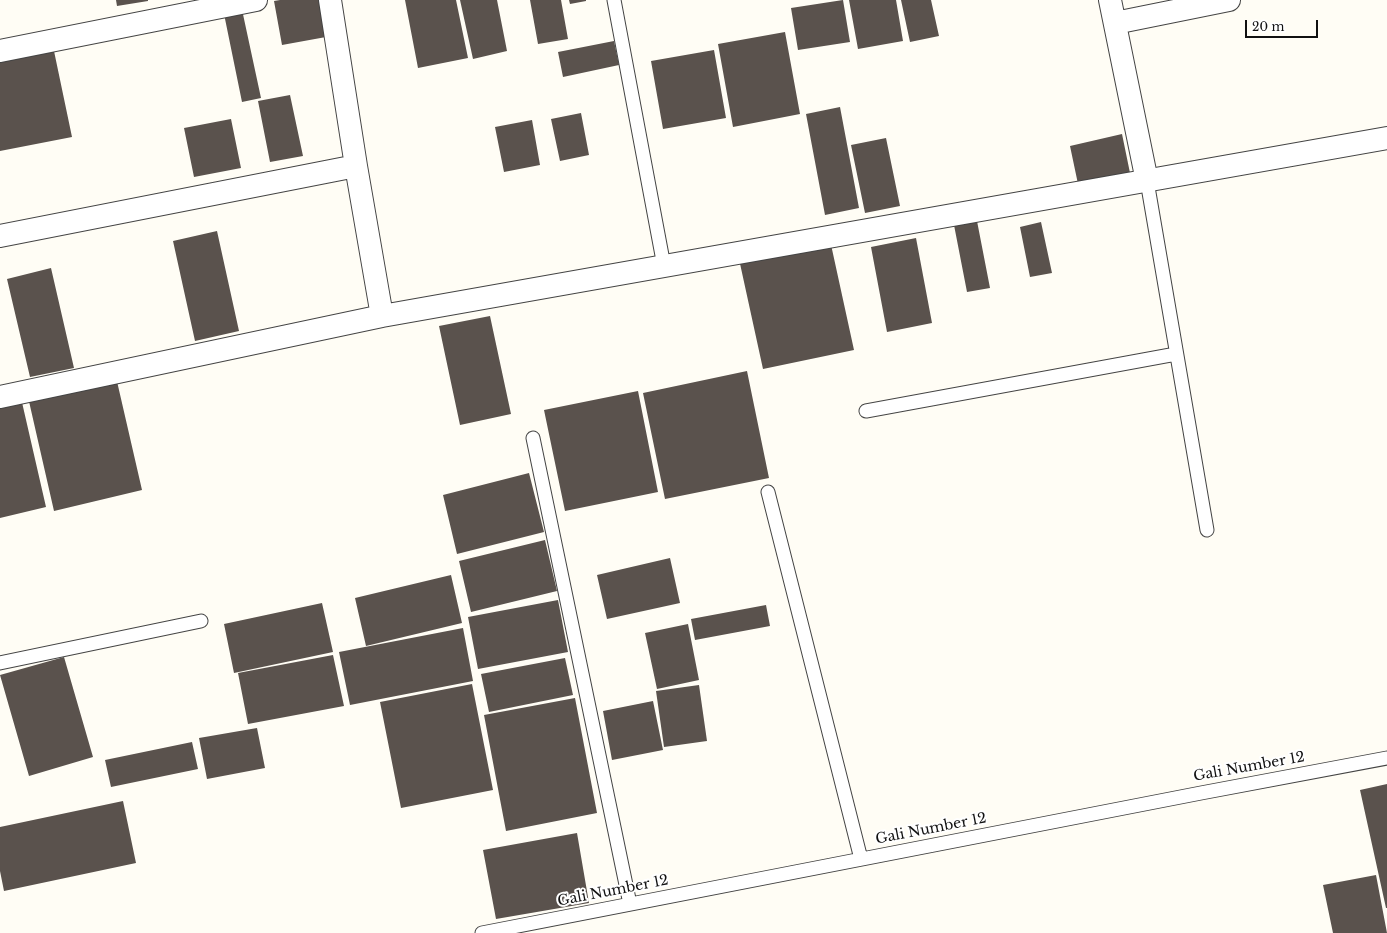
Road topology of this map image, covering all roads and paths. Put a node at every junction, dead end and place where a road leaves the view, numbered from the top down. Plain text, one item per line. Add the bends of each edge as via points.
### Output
1 (256, 0) edge
2 (330, 0) edge
3 (614, 0) edge
4 (1110, 0) edge
5 (1229, 0) edge
6 (1115, 23) junction
7 (0, 50) edge
8 (1387, 138) edge
9 (356, 166) junction
10 (1147, 181) junction
11 (0, 236) edge
12 (664, 266) junction
13 (382, 316) junction
14 (1176, 354) junction
15 (0, 397) edge
16 (866, 411) dead end
17 (534, 438) dead end
18 (768, 492) dead end
19 (1207, 530) dead end
20 (201, 621) dead end
21 (0, 663) edge
22 (1387, 758) edge
23 (861, 859) junction
24 (630, 904) junction
25 (482, 933) edge

1 - 7 street
2 - 9 street
3 - 12 lane
4 - 6 street
5 - 6 street
6 - 10 street
8 - 10 street
9 - 11 street
9 - 13 street
10 - 12 street
10 - 14 lane
12 - 13 street
13 - 15 street
14 - 16 lane
14 - 19 lane
17 - 24 lane
18 - 23 lane
20 - 21 lane
22 - 23 lane, Gali Number 12
23 - 24 lane, Gali Number 12
24 - 25 lane, Gali Number 12

